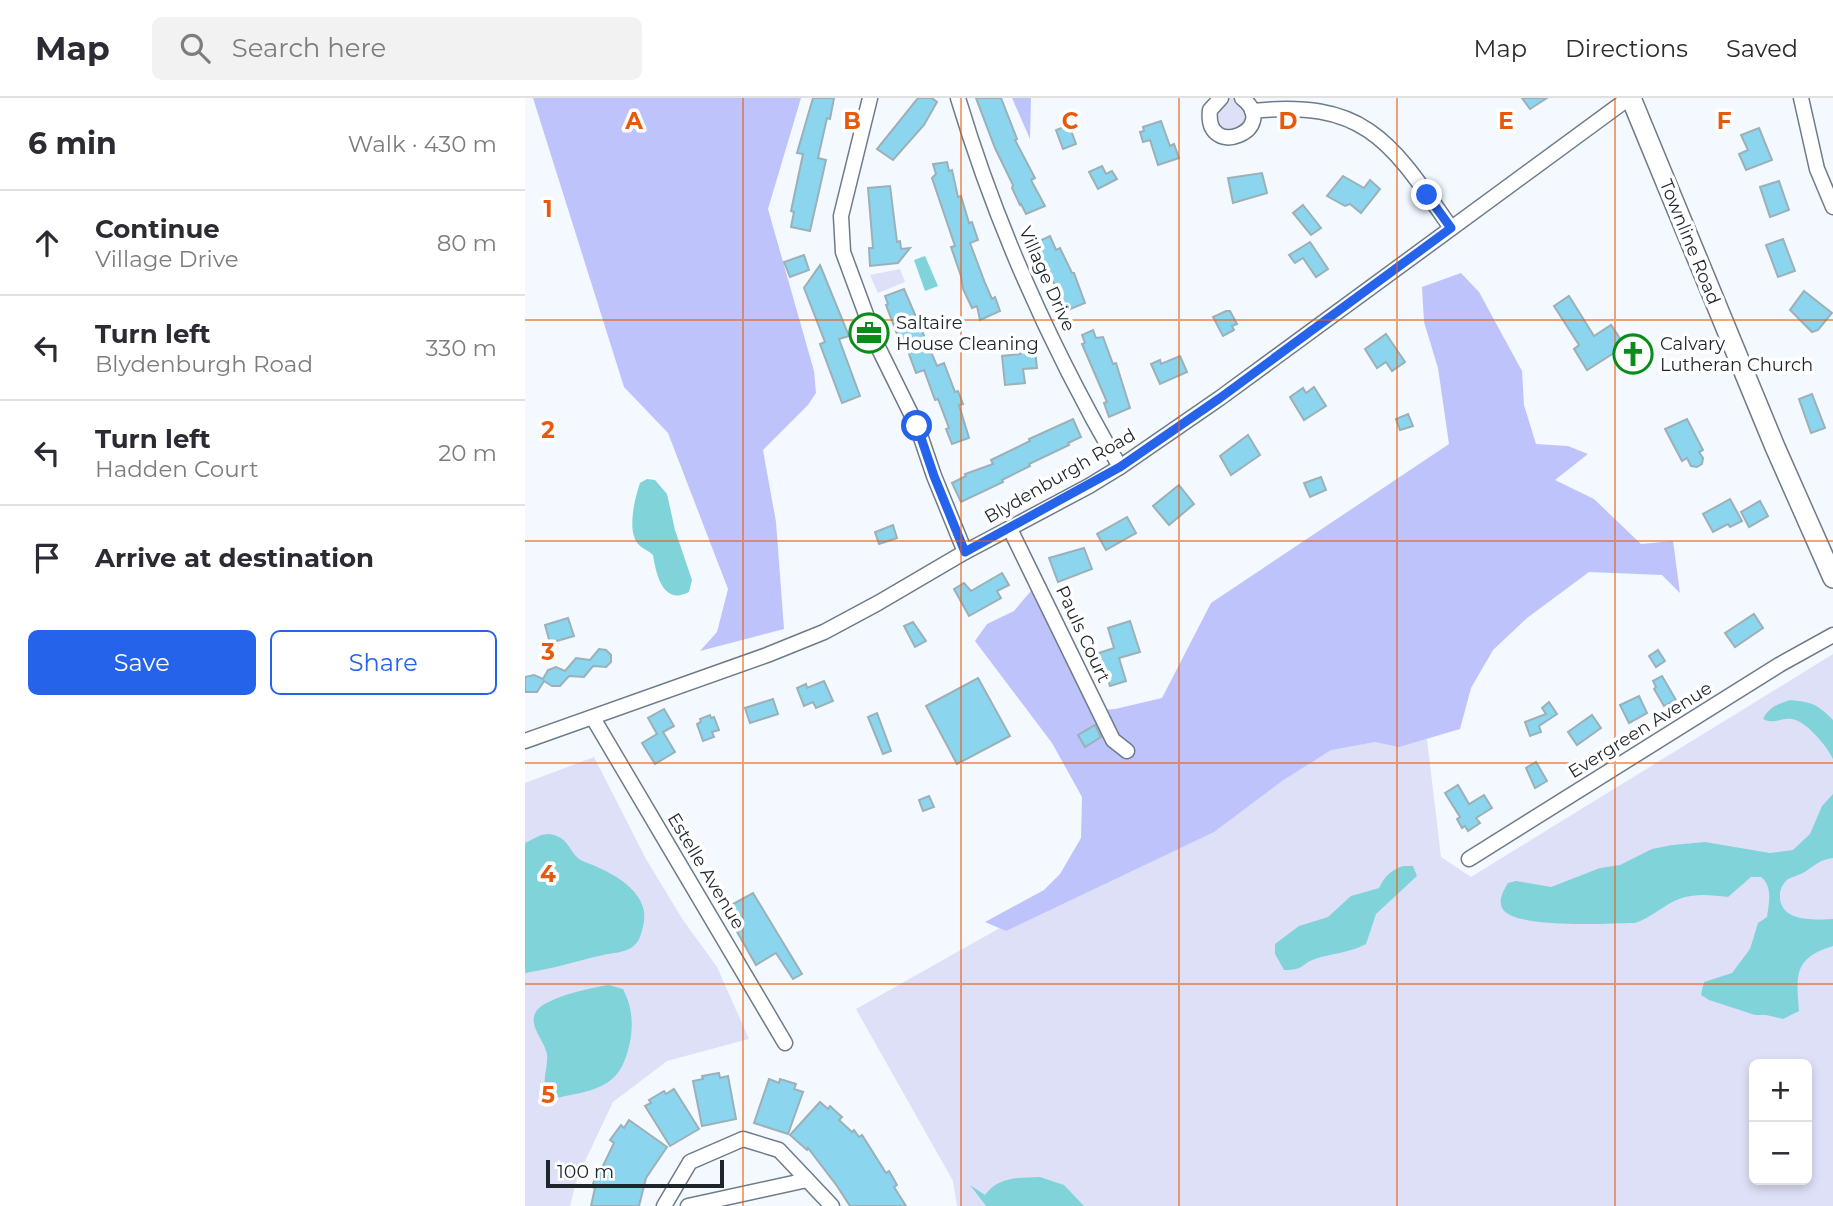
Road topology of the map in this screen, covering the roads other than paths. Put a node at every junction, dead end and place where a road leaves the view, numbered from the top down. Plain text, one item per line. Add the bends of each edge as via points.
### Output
1 (870, 98) edge
2 (958, 98) edge
3 (1221, 98) edge
4 (1242, 98) edge
5 (1630, 98) edge
6 (1801, 98) edge
7 (1252, 111) junction
8 (1833, 207) edge
9 (1451, 228) junction
10 (1120, 467) junction
11 (1010, 529) junction
12 (965, 552) junction
13 (1833, 578) edge
14 (1833, 635) edge
15 (593, 718) junction
16 (525, 741) edge
17 (1127, 751) dead end
18 (1469, 859) dead end
19 (785, 1043) dead end
20 (807, 1180) junction
21 (664, 1206) edge
22 (688, 1206) edge
23 (832, 1206) edge

1 - 12 street via 841,216 843,252
2 - 10 street, Village Drive via 976,159 1027,290
3 - 7 street via 1213,104 1209,117 1220,135 1234,138 1247,131
4 - 7 street
5 - 9 street, Blydenburgh Road
5 - 13 street, Townline Road
6 - 8 street via 1817,169
7 - 9 street via 1300,109 1354,121 1379,136
9 - 10 street, Blydenburgh Road
10 - 11 street, Blydenburgh Road
11 - 12 street, Blydenburgh Road
11 - 17 street, Pauls Court via 1113,740
12 - 15 street, Blydenburgh Road via 824,632
14 - 18 street, Evergreen Avenue
15 - 16 street, Blydenburgh Road
15 - 19 street, Estelle Avenue
20 - 21 street via 779,1150 743,1139 690,1162
20 - 22 street
20 - 23 street

